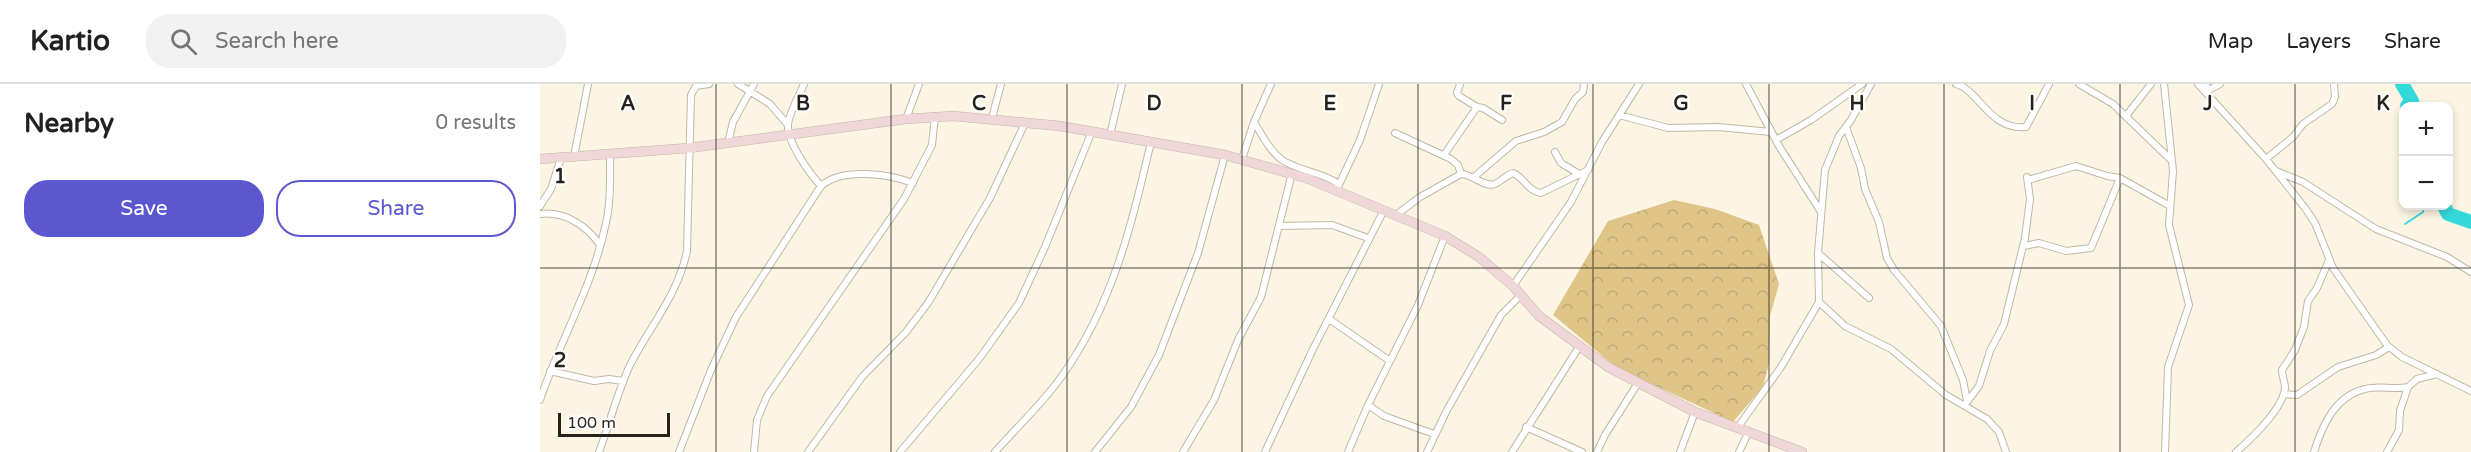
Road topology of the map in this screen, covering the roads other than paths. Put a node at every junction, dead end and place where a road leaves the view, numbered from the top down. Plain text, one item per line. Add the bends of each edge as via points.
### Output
1 (588, 84) edge
2 (710, 84) edge
3 (738, 84) edge
4 (754, 84) edge
5 (804, 84) edge
6 (919, 84) edge
7 (1001, 84) edge
8 (1122, 84) edge
9 (1270, 84) edge
10 (1379, 84) edge
11 (1460, 84) edge
12 (1584, 84) edge
13 (1639, 84) edge
14 (1746, 84) edge
15 (1862, 84) edge
16 (1871, 84) edge
17 (1956, 84) edge
18 (2049, 84) edge
19 (2079, 84) edge
20 (2151, 84) edge
21 (2164, 84) edge
22 (2198, 84) edge
23 (2220, 84) edge
24 (2334, 84) edge
25 (2207, 87) edge
26 (751, 93) junction
27 (1477, 107) junction
28 (1619, 115) junction
29 (935, 116) junction
30 (2126, 116) junction
31 (992, 118) junction
32 (906, 119) junction
33 (1502, 120) dead end
34 (1025, 123) junction
35 (1254, 123) junction
36 (788, 125) junction
37 (1846, 127) junction
38 (1092, 131) junction
39 (1771, 132) junction
40 (1395, 133) dead end
41 (1110, 135) junction
42 (789, 136) junction
43 (1776, 140) junction
44 (1150, 142) junction
45 (728, 144) junction
46 (689, 148) junction
47 (1555, 152) dead end
48 (610, 154) junction
49 (1225, 155) junction
50 (1444, 155) junction
51 (574, 157) junction
52 (561, 158) junction
53 (540, 159) edge
54 (1242, 159) junction
55 (2266, 159) junction
56 (2171, 160) junction
57 (1588, 170) junction
58 (2275, 170) junction
59 (1292, 173) junction
60 (1461, 174) junction
61 (1579, 174) junction
62 (1474, 177) junction
63 (2120, 178) junction
64 (913, 183) junction
65 (821, 186) junction
66 (1338, 187) junction
67 (540, 206) edge
68 (2170, 206) junction
69 (1384, 210) junction
70 (1821, 213) junction
71 (540, 214) edge
72 (1396, 215) junction
73 (1280, 226) junction
74 (1445, 236) junction
75 (1368, 238) junction
76 (600, 245) junction
77 (2024, 246) junction
78 (1818, 253) junction
79 (2329, 260) junction
80 (2471, 272) edge
81 (1513, 286) junction
82 (1521, 295) junction
83 (1869, 298) dead end
84 (1819, 302) junction
85 (1329, 319) junction
86 (1579, 346) junction
87 (2389, 347) junction
88 (1390, 361) junction
89 (550, 371) junction
90 (2438, 373) junction
91 (623, 381) junction
92 (1638, 383) junction
93 (2408, 387) junction
94 (2471, 391) edge
95 (2284, 394) junction
96 (540, 400) edge
97 (1966, 403) junction
98 (1368, 405) junction
99 (1695, 412) junction
100 (1526, 427) junction
101 (1738, 428) junction
102 (1749, 431) junction
103 (1434, 434) junction
104 (599, 452) edge
105 (679, 452) edge
106 (754, 452) edge
107 (808, 452) edge
108 (900, 452) edge
109 (995, 452) edge
110 (1095, 452) edge
111 (1183, 452) edge
112 (1265, 452) edge
113 (1348, 452) edge
114 (1427, 452) edge
115 (1512, 452) edge
116 (1582, 452) edge
117 (1597, 452) edge
118 (1680, 452) edge
119 (1739, 452) edge
120 (1802, 452) edge
121 (2006, 452) edge
122 (2165, 452) edge
123 (2236, 452) edge
124 (2314, 452) edge
125 (2387, 452) edge

1 - 51 street
2 - 46 street via 696,86 691,95
3 - 26 street
4 - 26 street
5 - 36 street
6 - 32 street
7 - 31 street
8 - 41 street
9 - 35 street
10 - 66 street
11 - 27 street via 1459,96
12 - 62 street via 1583,92 1562,122 1516,141
13 - 28 street
14 - 39 street
15 - 43 street
16 - 37 street
17 - 18 street via 1968,90 1988,113 2020,128 2026,127
19 - 30 street via 2105,98
20 - 30 street
21 - 56 street
22 - 25 street
23 - 25 street
24 - 55 street via 2332,104 2303,124
25 - 55 street
26 - 36 street via 770,104
26 - 45 street via 733,122
27 - 33 street
27 - 50 street
28 - 39 street via 1668,128
28 - 57 street
29 - 31 street
29 - 32 street
29 - 64 street via 932,145
30 - 56 street
31 - 34 street
32 - 42 street
34 - 38 street
34 - 107 street via 990,198 928,303 862,377
35 - 54 street
35 - 66 street via 1284,161 1327,176
36 - 42 street
37 - 70 street via 1825,170
37 - 97 street via 1879,222 1887,258 1941,326 1963,380
38 - 41 street
38 - 108 street via 1019,303 979,359
39 - 43 street
40 - 50 street
41 - 44 street
42 - 45 street
42 - 65 street
43 - 70 street
44 - 49 street
44 - 109 street via 1129,236 1100,309 1062,377
45 - 46 street
46 - 48 street
46 - 91 street via 684,265 675,291
47 - 61 street via 1561,163
48 - 51 street
48 - 76 street via 609,206
49 - 54 street
49 - 110 street via 1198,253 1159,355 1131,406
50 - 60 street via 1458,165
51 - 52 street
52 - 53 street
52 - 67 street via 551,189
54 - 59 street
55 - 58 street
56 - 68 street
57 - 61 street
57 - 81 street via 1571,202
58 - 79 street via 2315,223
58 - 80 street via 2303,182 2376,230 2447,257
59 - 66 street
59 - 73 street
60 - 62 street
60 - 72 street
61 - 62 street via 1541,193 1513,173 1495,185
63 - 68 street
63 - 77 street via 2091,248 2066,251 2039,243
63 - 77 street via 2073,166 2027,178 2030,199
64 - 65 street via 890,177 841,175
64 - 106 street via 883,233 767,396 757,420
65 - 105 street via 736,317
66 - 69 street
68 - 122 street via 2169,225 2189,305 2168,367
69 - 72 street
69 - 75 street
70 - 78 street
71 - 76 street via 578,222
72 - 74 street
73 - 75 street via 1332,225
73 - 111 street via 1261,297 1238,340 1214,400
74 - 81 street via 1479,257
74 - 88 street via 1418,305
75 - 85 street
76 - 89 street via 587,288
77 - 97 street via 2004,324 1990,351 1982,380
78 - 83 street
78 - 84 street
79 - 87 street
79 - 95 street via 2308,302 2295,350 2282,370
81 - 82 street
82 - 86 street via 1539,316
82 - 103 street via 1502,315
84 - 97 street via 1845,326 1891,349 1946,395
84 - 101 street via 1781,367
85 - 88 street
85 - 112 street
86 - 92 street
86 - 100 street
87 - 90 street
87 - 95 street via 2338,367 2297,395
88 - 98 street
89 - 91 street via 594,381
89 - 96 street
90 - 93 street via 2417,379
90 - 94 street
91 - 104 street
92 - 99 street
92 - 117 street
93 - 124 street via 2365,389 2352,395 2326,418
93 - 125 street via 2399,430
95 - 123 street via 2266,422
97 - 121 street via 1993,424
98 - 103 street via 1384,416
98 - 113 street
99 - 101 street
99 - 118 street
100 - 115 street
100 - 116 street
101 - 102 street
102 - 119 street
102 - 120 street
103 - 114 street

